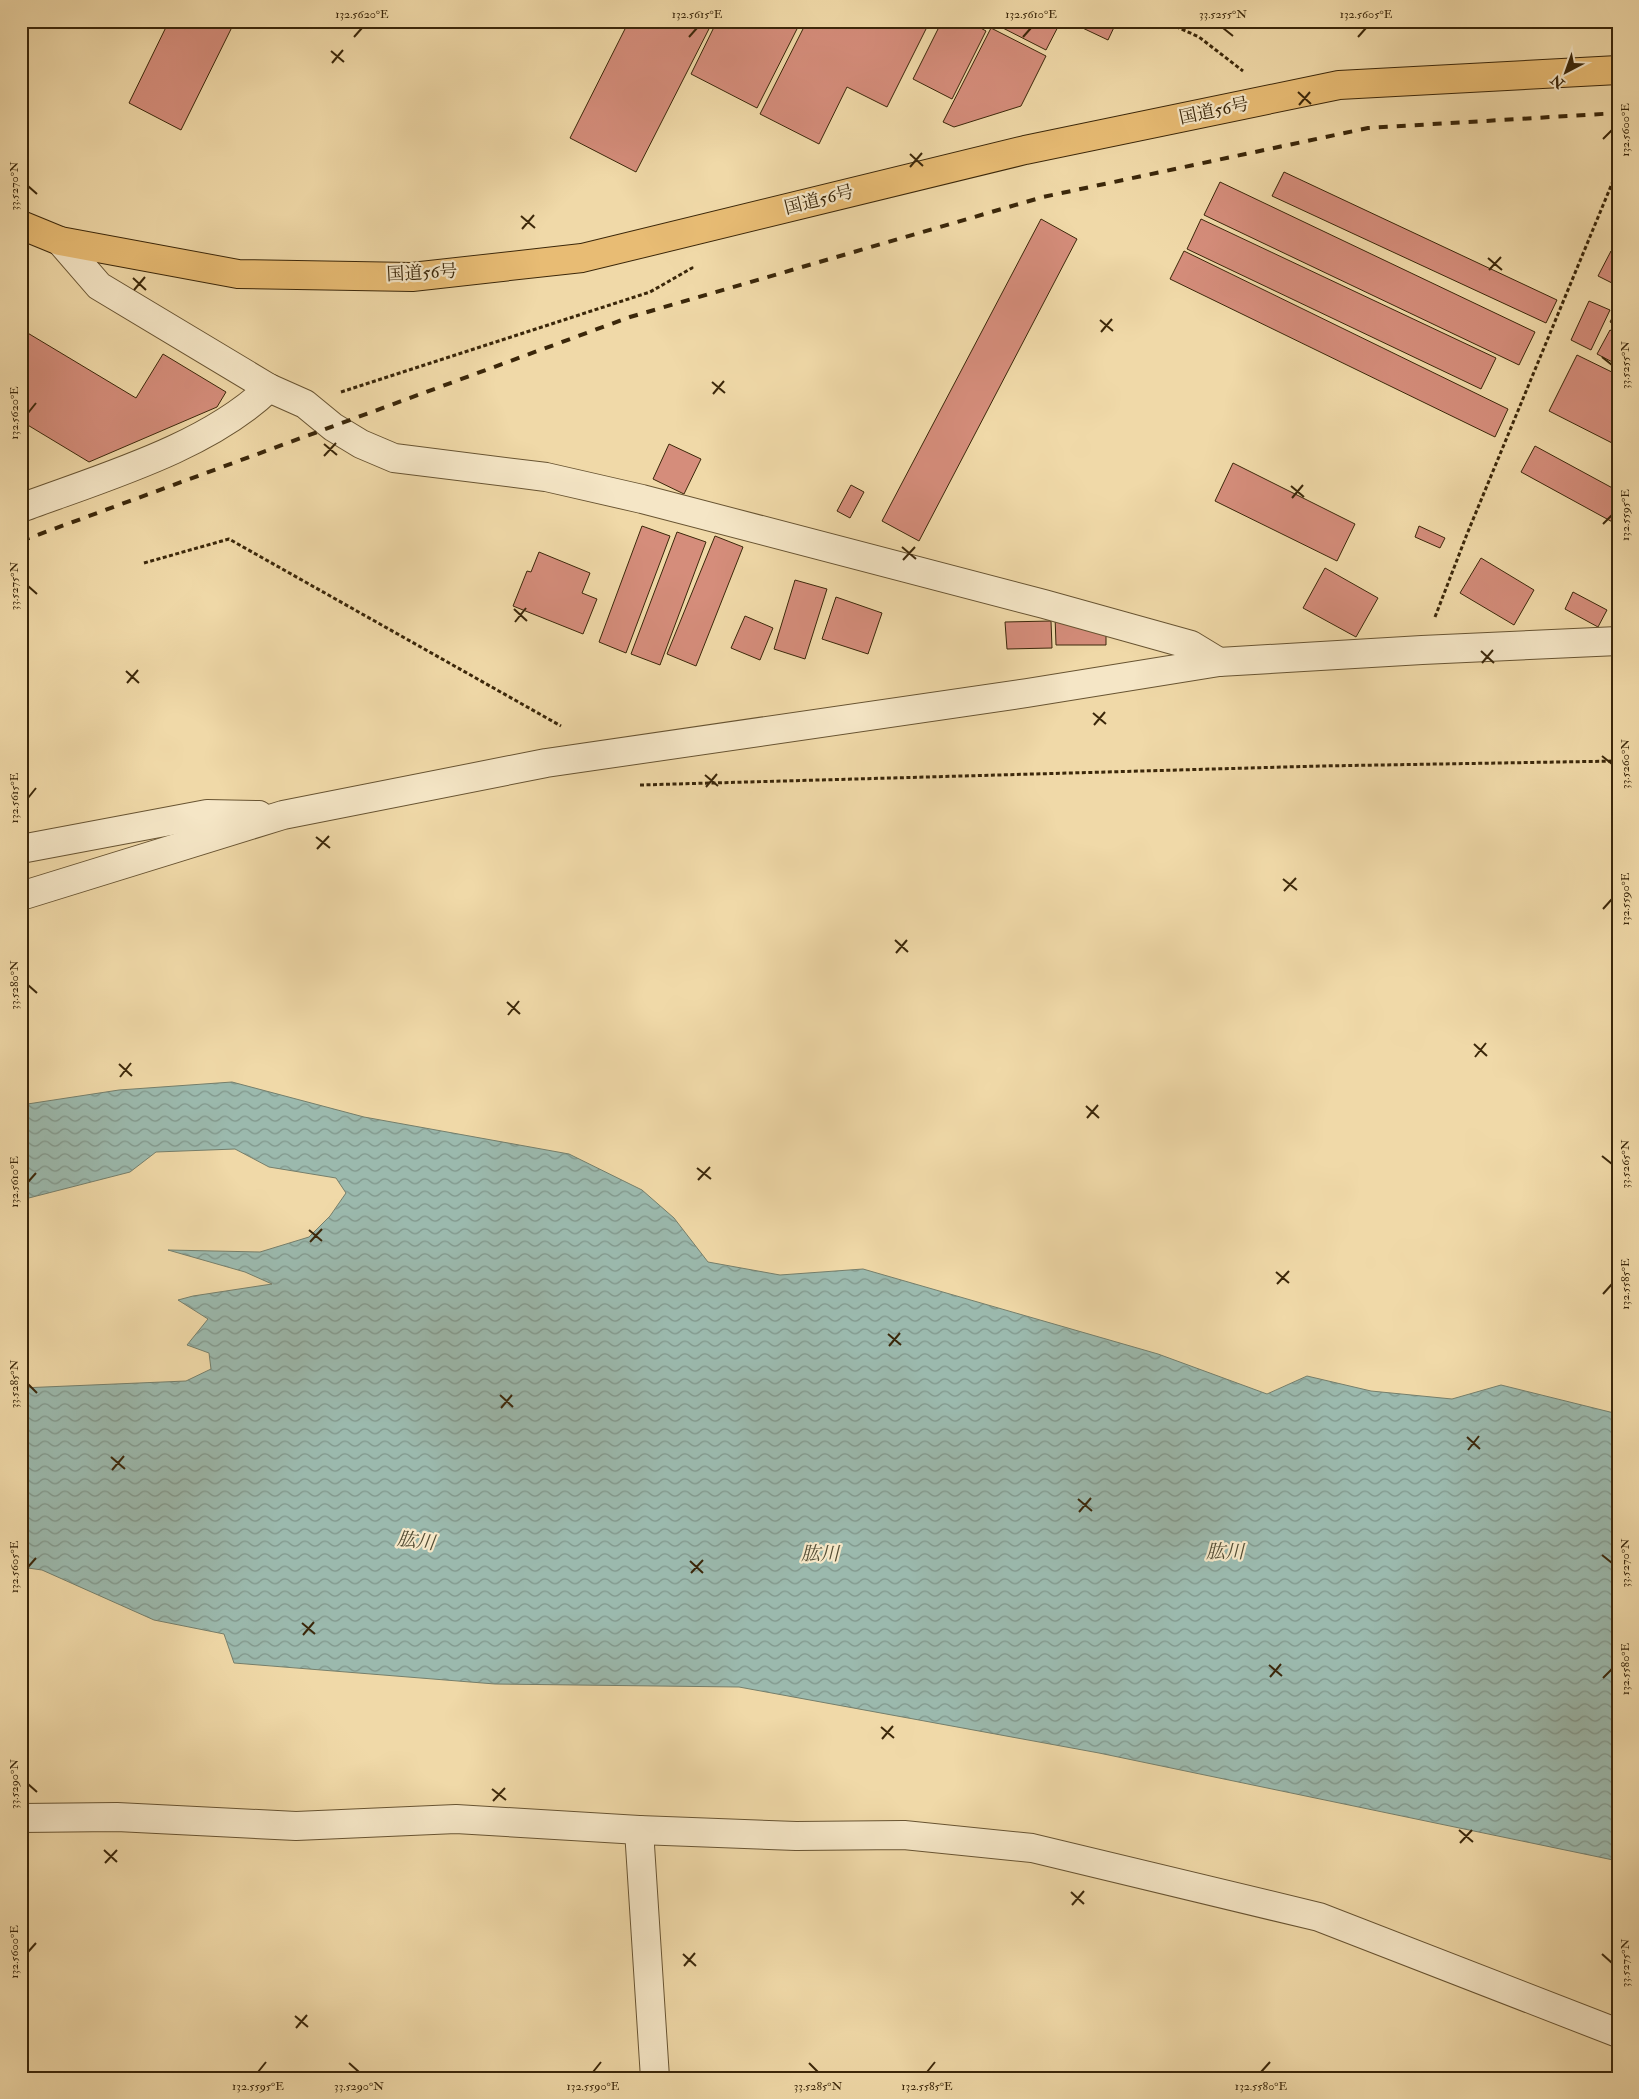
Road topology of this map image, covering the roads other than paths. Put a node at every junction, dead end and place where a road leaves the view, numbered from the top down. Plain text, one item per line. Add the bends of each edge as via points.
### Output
1 (1618, 70) edge
2 (21, 225) edge
3 (60, 241) junction
4 (269, 388) junction
5 (21, 508) edge
6 (1618, 641) edge
7 (1219, 662) junction
8 (283, 815) junction
9 (21, 849) edge
10 (21, 896) edge
11 (21, 1818) edge
12 (639, 1830) junction
13 (1618, 2033) edge
14 (655, 2078) edge

1 - 3 highway, 国道56号 via 1339,85 1025,150 582,258 412,276 238,274
2 - 3 highway, 国道56号
3 - 4 street via 99,286
4 - 5 street via 252,405 176,450
4 - 7 street via 305,404 361,444 394,458 546,477 642,499 1172,640 1191,646
6 - 7 street
7 - 8 street via 546,763
8 - 9 street via 207,814
8 - 10 street
11 - 12 street via 117,1817 296,1826 456,1819
12 - 13 street via 796,1836 904,1835 1032,1848 1319,1917
12 - 14 street

